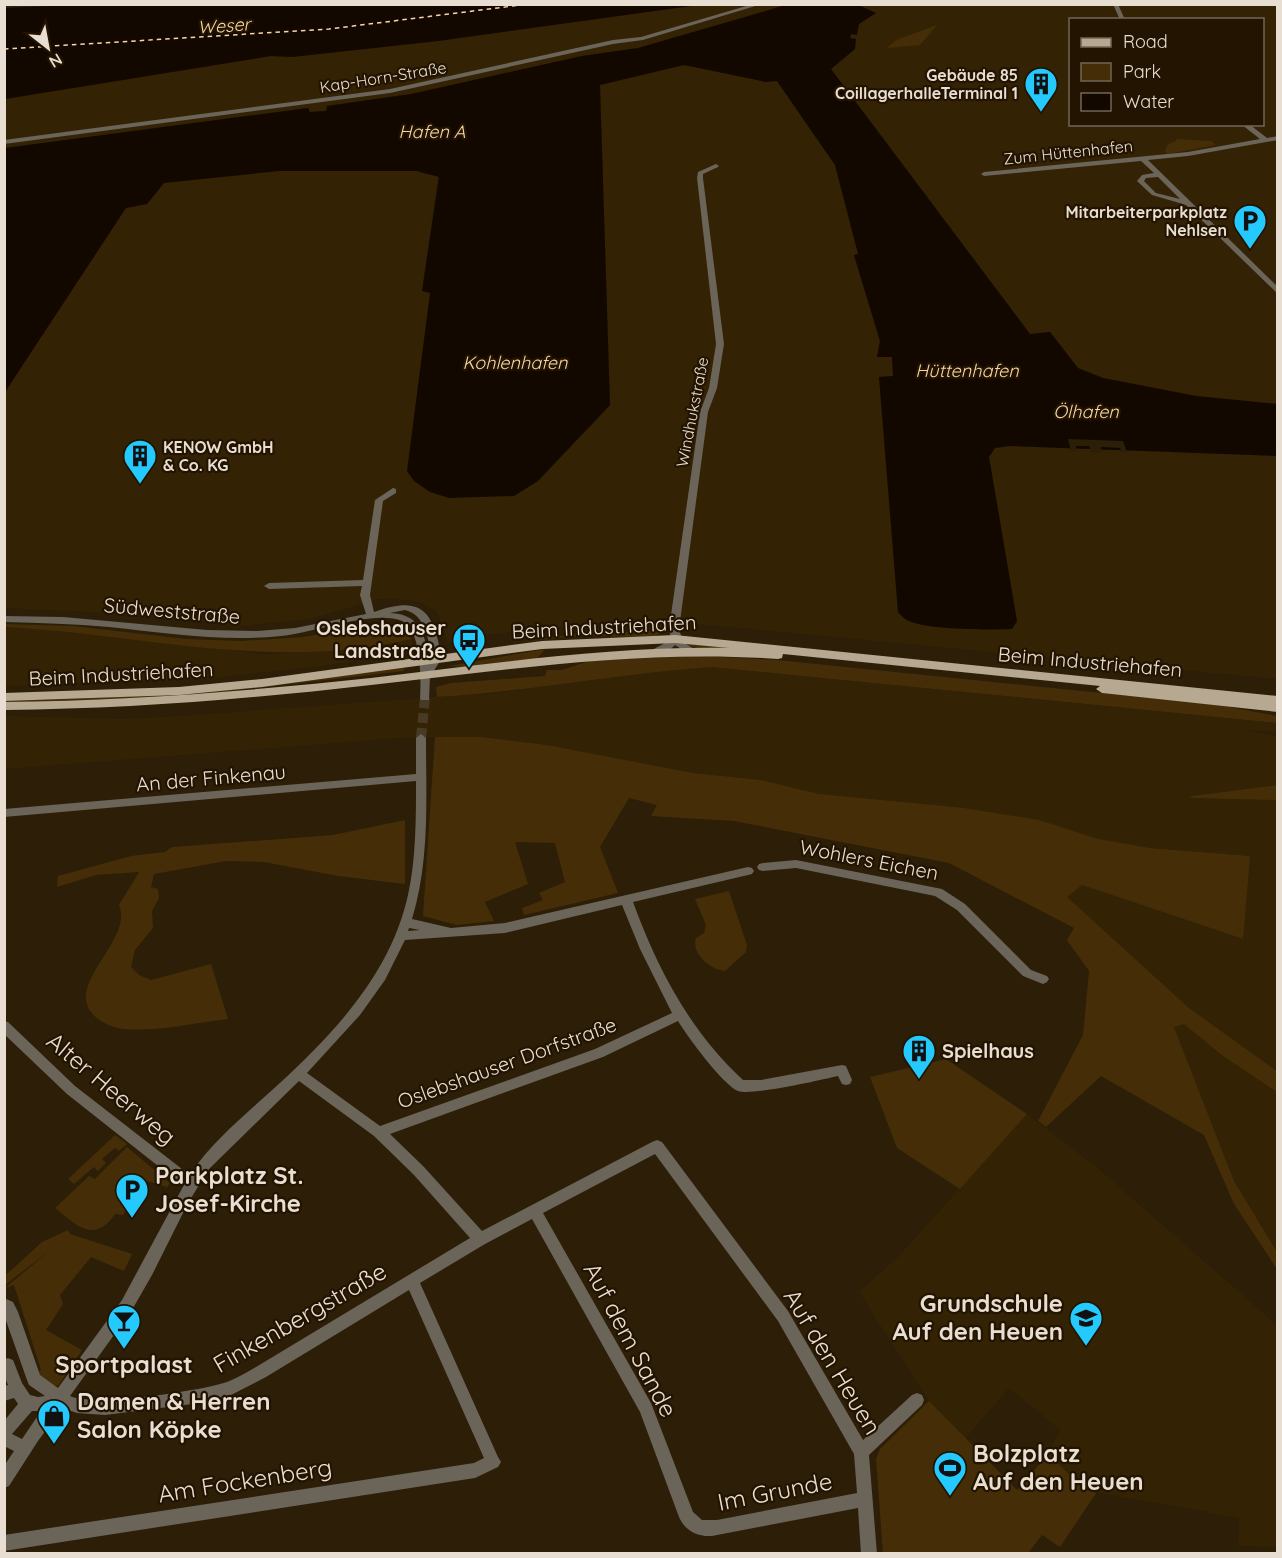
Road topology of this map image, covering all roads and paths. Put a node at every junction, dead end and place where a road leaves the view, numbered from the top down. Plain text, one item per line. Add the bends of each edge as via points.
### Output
1 (760, 4) edge
2 (1115, 4) edge
3 (1121, 18) edge
4 (1247, 126) edge
5 (1278, 138) edge
6 (1265, 140) junction
7 (4, 142) edge
8 (1142, 158) junction
9 (716, 166) dead end
10 (984, 174) dead end
11 (1160, 175) junction
12 (1189, 204) junction
13 (1278, 292) edge
14 (393, 491) dead end
15 (367, 583) junction
16 (269, 586) dead end
17 (371, 616) junction
18 (4, 619) edge
19 (675, 639) junction
20 (562, 643) junction
21 (655, 652) junction
22 (694, 652) junction
23 (437, 658) junction
24 (423, 660) junction
25 (546, 661) junction
26 (426, 675) junction
27 (4, 697) edge
28 (424, 698) tunnel mouth
29 (1278, 700) edge
30 (4, 706) edge
31 (1278, 708) edge
32 (422, 738) tunnel mouth
33 (420, 777) junction
34 (4, 813) edge
35 (763, 867) dead end
36 (748, 871) dead end
37 (626, 899) junction
38 (406, 922) junction
39 (452, 931) junction
40 (402, 936) junction
41 (1043, 979) dead end
42 (681, 1014) junction
43 (4, 1026) edge
44 (298, 1073) junction
45 (846, 1080) dead end
46 (380, 1132) junction
47 (194, 1180) junction
48 (535, 1211) junction
49 (480, 1239) junction
50 (411, 1280) junction
51 (4, 1305) edge
52 (25, 1358) junction
53 (6, 1366) edge
54 (11, 1391) edge
55 (61, 1399) junction
56 (917, 1400) dead end
57 (27, 1404) junction
58 (4, 1433) edge
59 (4, 1438) edge
60 (23, 1448) junction
61 (861, 1452) junction
62 (4, 1481) edge
63 (866, 1499) junction
64 (694, 1526) joint
65 (4, 1543) edge
66 (869, 1554) edge

1 - 7 street, Kap-Horn-Straße via 641,39 401,89
2 - 3 street
4 - 6 street
5 - 6 street, Zum Hüttenhafen
6 - 8 street, Zum Hüttenhafen
8 - 10 street, Zum Hüttenhafen
8 - 11 street
9 - 19 street, Windhukstraße via 700,172 700,178 720,344 692,490
11 - 12 street
11 - 12 street via 1141,178 1154,194
12 - 13 street
14 - 15 street via 379,500
15 - 16 street
15 - 17 street via 365,595
17 - 18 street, Südweststraße via 246,636 207,636 81,621
17 - 23 street, Südweststraße via 398,607 423,614 431,627
17 - 24 street, Südweststraße via 399,617 411,623 418,632
19 - 20 main road, Beim Industriehafen
19 - 21 street
19 - 22 street via 680,647
19 - 29 main road, Beim Industriehafen
20 - 23 main road, Beim Industriehafen
20 - 25 main road via 548,653
21 - 22 main road, Beim Industriehafen
21 - 25 main road, Beim Industriehafen
22 - 31 main road, Beim Industriehafen via 770,655
23 - 24 main road, Beim Industriehafen
23 - 26 street
24 - 26 street, Südweststraße
24 - 27 main road, Beim Industriehafen via 179,691
25 - 26 main road, Beim Industriehafen
26 - 28 street
26 - 30 main road, Beim Industriehafen via 171,701
32 - 33 street
33 - 34 street, An der Finkenau
33 - 38 street via 413,895
35 - 41 street, Wohlers Eichen via 806,865 938,892 961,907 1027,973
36 - 37 street
37 - 39 street via 505,928
37 - 42 street via 644,950
38 - 39 street
38 - 40 street
39 - 40 street
40 - 44 street via 354,1016
42 - 45 street via 723,1072 740,1086 842,1070
42 - 46 street, Oslebshauser Dorfstraße via 582,1060
43 - 47 street, Alter Heerweg via 71,1090 177,1173
44 - 46 street
44 - 47 street via 219,1149
46 - 49 street
47 - 55 street via 128,1304
48 - 49 street, Finkenbergstraße
48 - 61 street, Auf den Heuen via 657,1146 783,1316
48 - 64 street, Auf dem Sande via 646,1408
49 - 50 street, Finkenbergstraße
50 - 55 street, Finkenbergstraße via 231,1388 200,1396 105,1408 77,1406
50 - 65 street, Am Fockenberg via 493,1462 475,1470
51 - 52 street via 13,1317
52 - 53 street
52 - 55 street via 34,1380
53 - 54 street
54 - 57 street
55 - 57 street via 41,1406
55 - 60 street
56 - 61 street
57 - 58 street
59 - 60 street
60 - 62 street
61 - 63 street, Auf den Heuen
63 - 64 street, Im Grunde via 717,1528 704,1530
63 - 66 street, Auf den Heuen

